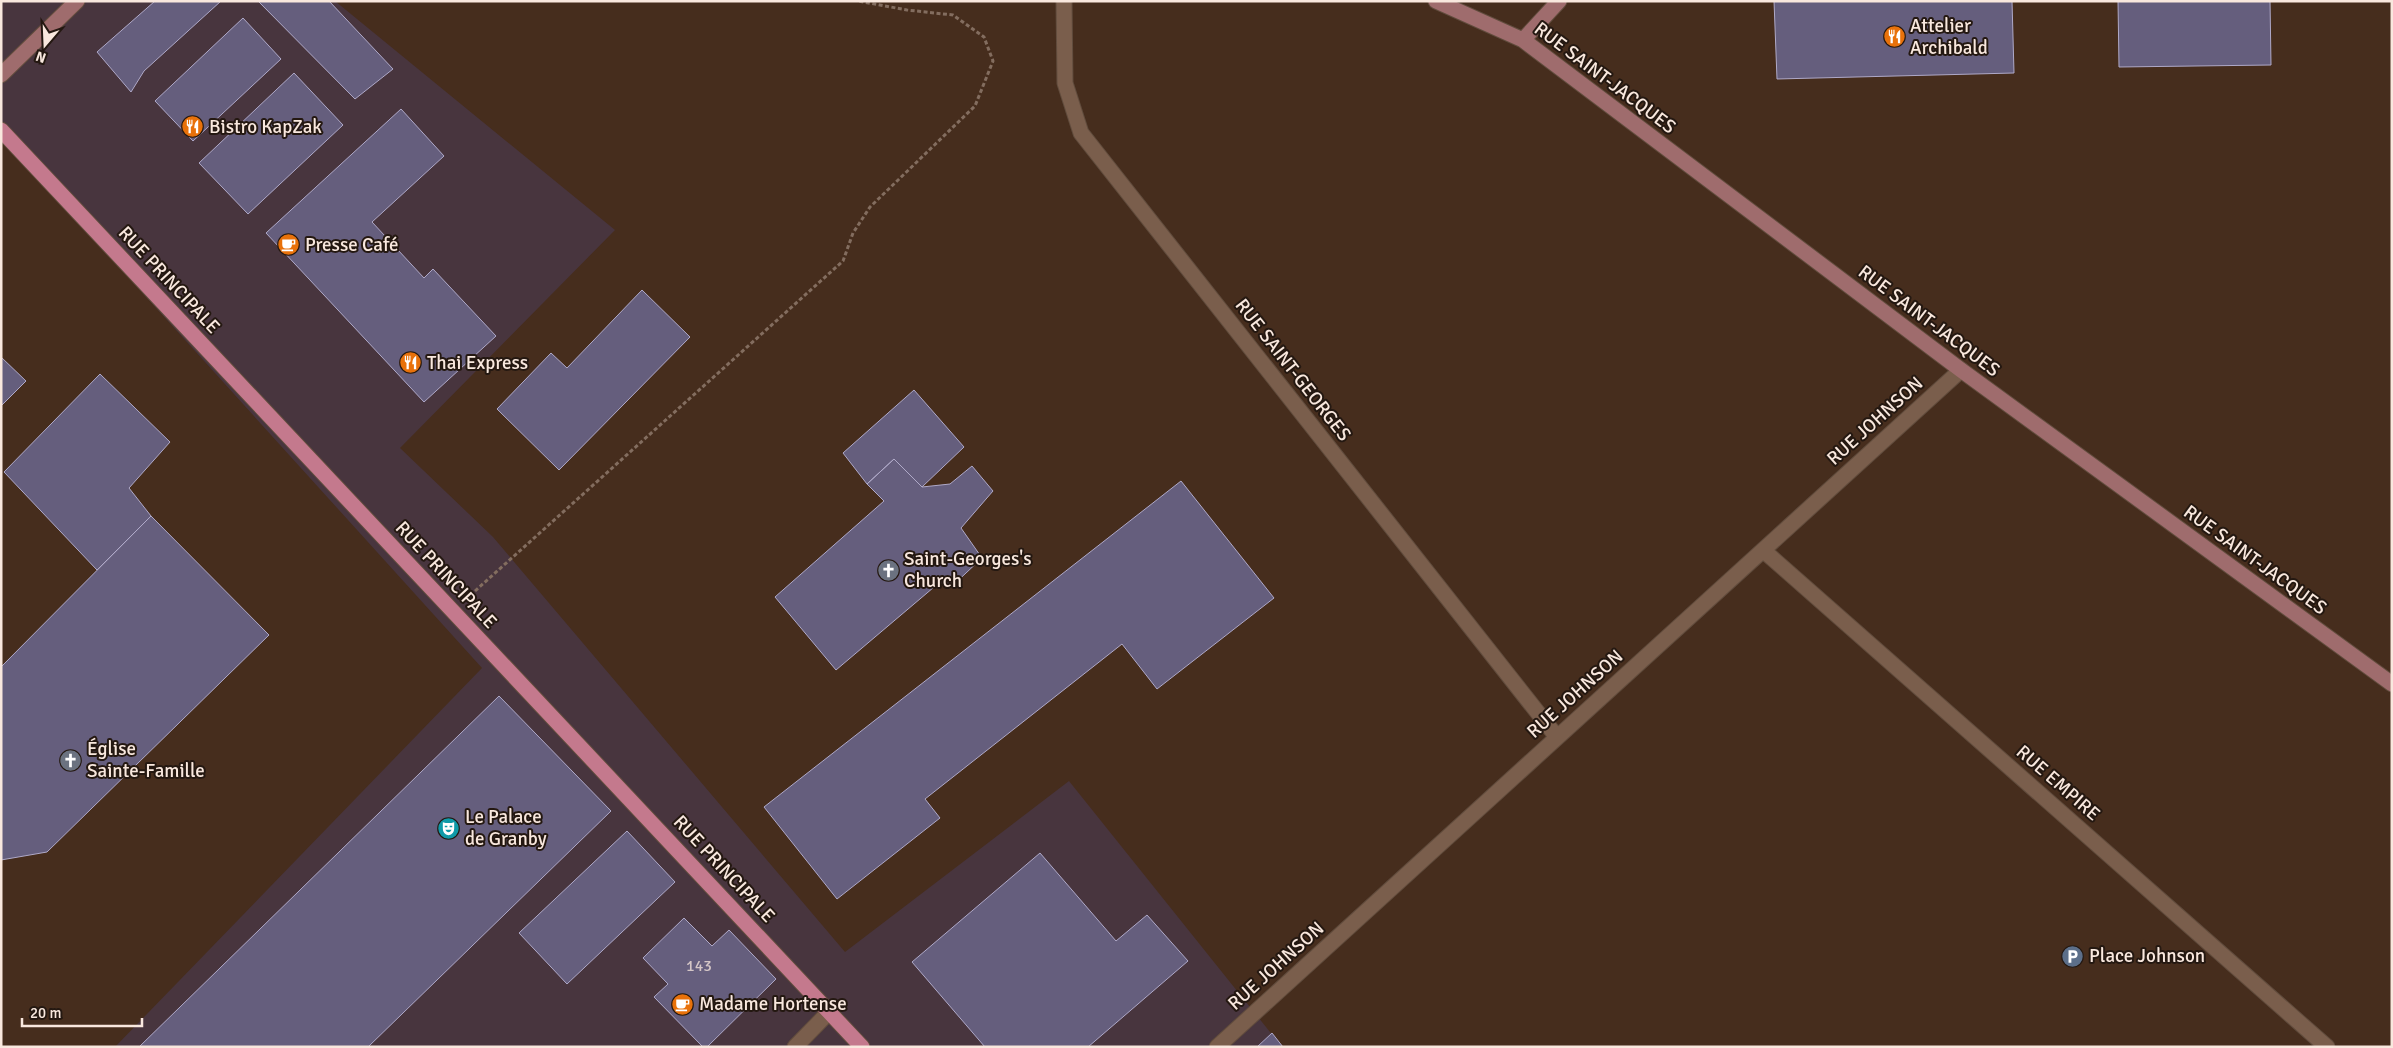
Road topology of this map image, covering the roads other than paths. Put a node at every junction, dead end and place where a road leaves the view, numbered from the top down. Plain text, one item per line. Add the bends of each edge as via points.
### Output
1 (77, 1) edge
2 (1064, 1) edge
3 (1436, 1) edge
4 (1559, 1) edge
5 (1523, 40) junction
6 (1, 75) edge
7 (1, 130) edge
8 (1961, 370) junction
9 (1763, 550) junction
10 (2392, 684) edge
11 (1557, 737) junction
12 (830, 1011) junction
13 (795, 1047) edge
14 (862, 1047) edge
15 (1217, 1047) edge
16 (2327, 1047) edge

1 - 6 main road
2 - 11 street, RUE SAINT-GEORGES via 1064,83 1081,132
3 - 5 main road, RUE SAINT-JACQUES
4 - 5 main road
5 - 8 main road, RUE SAINT-JACQUES
7 - 12 main road, RUE PRINCIPALE
8 - 9 street, RUE JOHNSON
8 - 10 main road, RUE SAINT-JACQUES
9 - 11 street, RUE JOHNSON
9 - 16 street, RUE EMPIRE
11 - 15 street, RUE JOHNSON
12 - 13 street
12 - 14 main road, RUE PRINCIPALE

